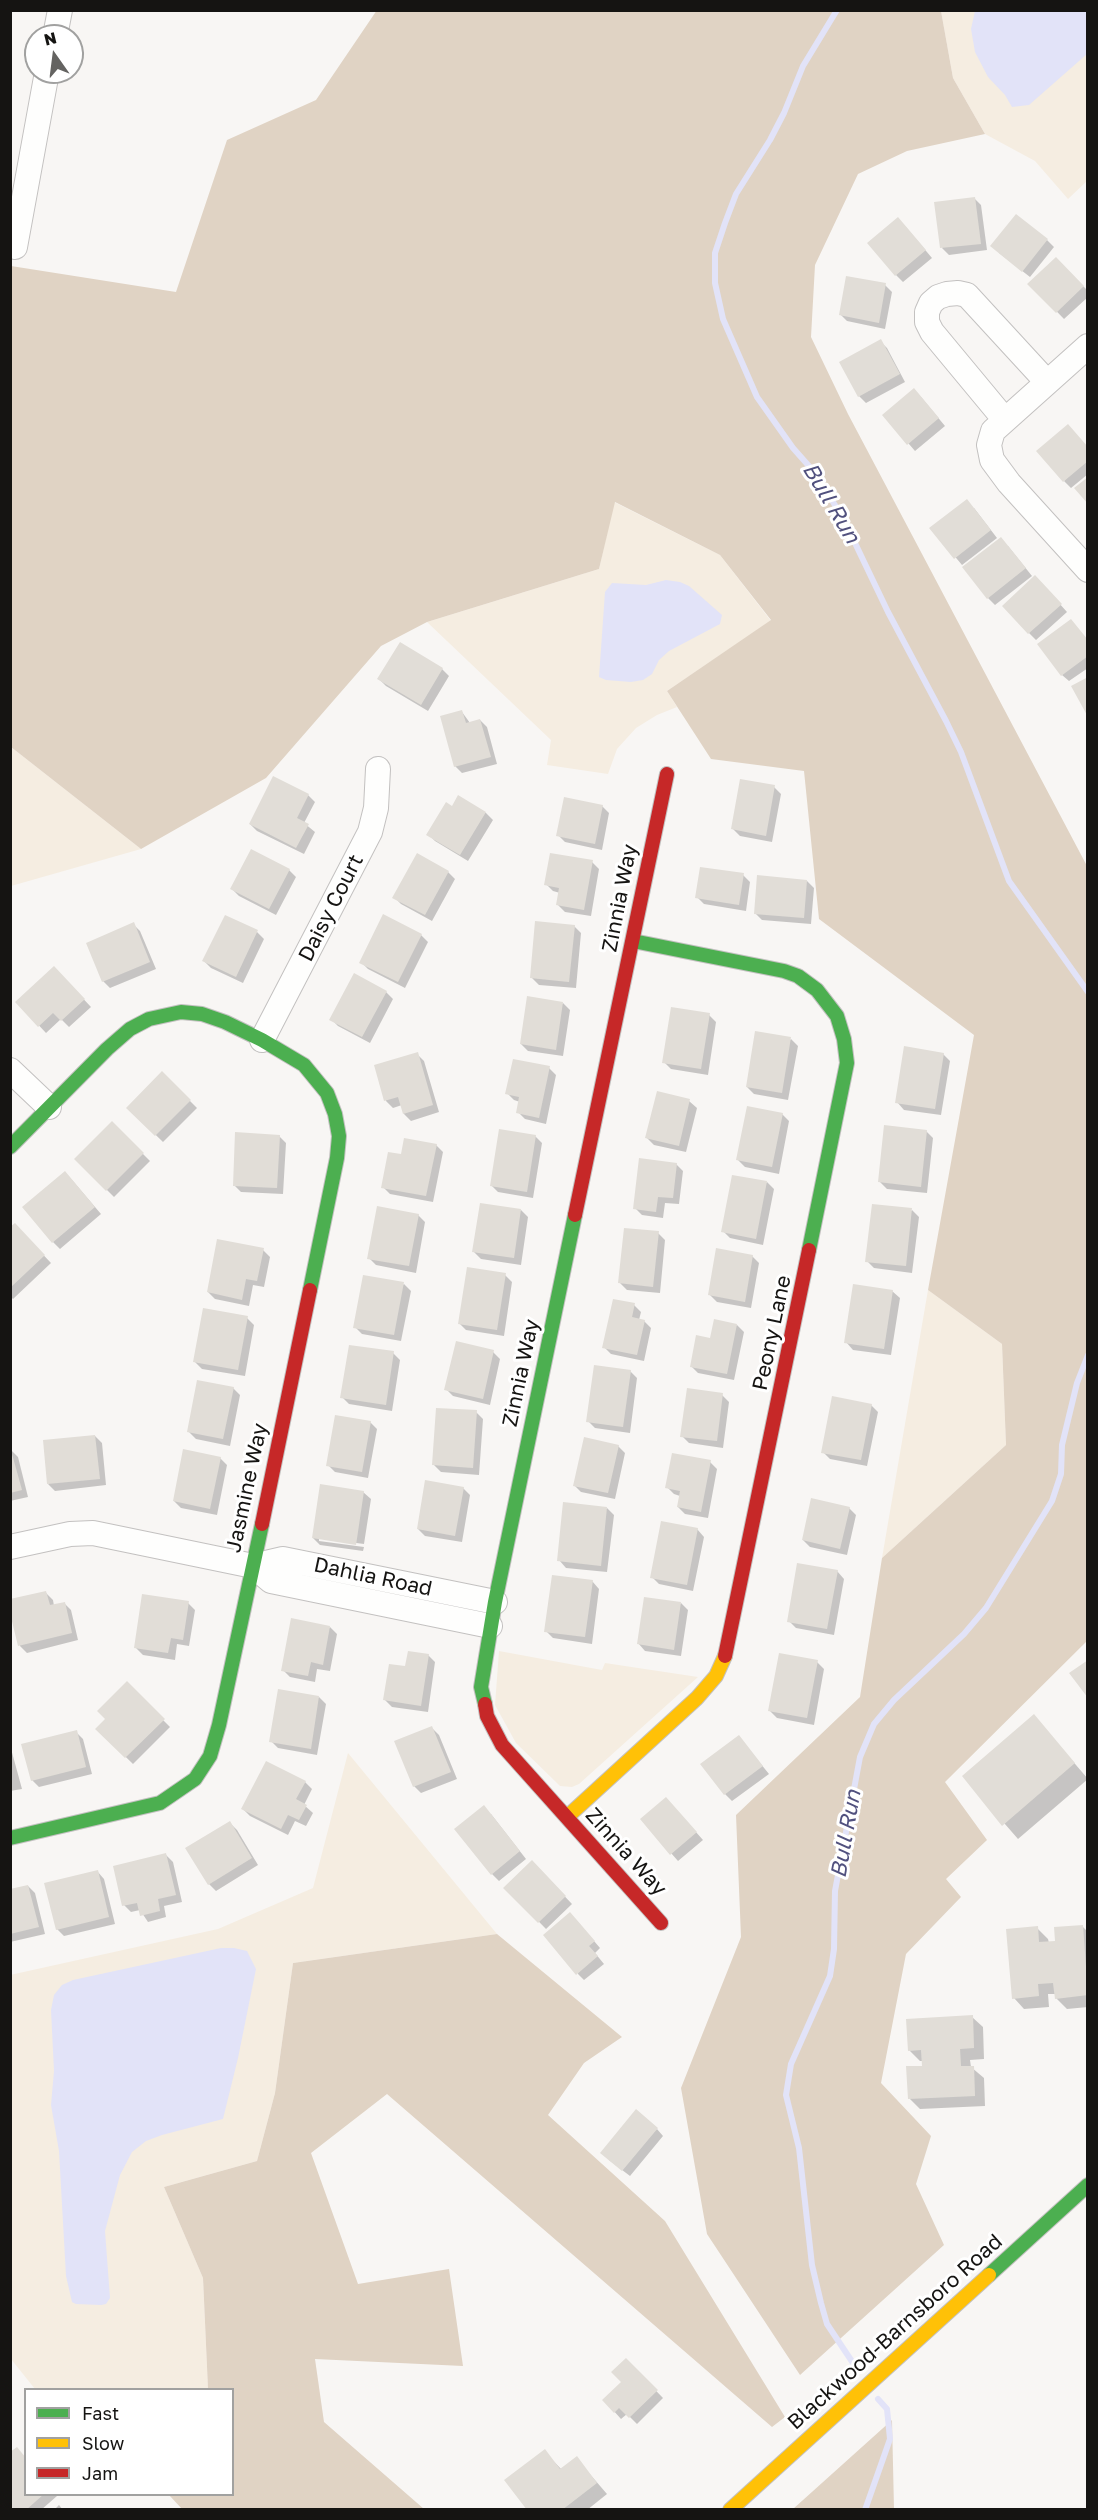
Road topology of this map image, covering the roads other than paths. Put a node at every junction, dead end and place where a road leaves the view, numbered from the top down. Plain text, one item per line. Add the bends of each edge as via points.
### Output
1 (45, 84) edge
2 (15, 247) dead end
3 (1088, 346) edge
4 (1047, 382) junction
5 (999, 425) junction
6 (1088, 570) edge
7 (378, 769) dead end
8 (667, 774) dead end
9 (633, 941) junction
10 (262, 1040) junction
11 (10, 1070) edge
12 (49, 1107) junction
13 (12, 1141) edge
14 (10, 1547) edge
15 (253, 1566) junction
16 (495, 1602) junction
17 (490, 1626) junction
18 (567, 1817) junction
19 (10, 1838) edge
20 (662, 1923) dead end
21 (1088, 2185) edge
22 (730, 2510) edge

1 - 2 street
3 - 4 street
4 - 5 street
4 - 5 street via 967,295 947,294 931,303 927,322 932,332
5 - 6 street via 989,445 992,460
7 - 10 street, Daisy Court via 370,832
8 - 9 street, Zinnia Way
9 - 16 street, Zinnia Way
9 - 18 street, Peony Lane via 798,976 817,990 837,1016 848,1063 726,1654 716,1676 697,1698
10 - 12 street, Jasmine Way via 212,1016 181,1012 158,1016 130,1029
10 - 15 street, Jasmine Way via 313,1074 332,1103 339,1136
11 - 12 street
12 - 13 street, Jasmine Way
14 - 15 street, Dahlia Road via 93,1533
15 - 16 street, Dahlia Road via 283,1558
15 - 17 street, Dahlia Road via 271,1581
15 - 19 street, Jasmine Way via 215,1742 195,1779 175,1795 144,1808
16 - 17 street, Zinnia Way
17 - 18 street, Zinnia Way via 482,1677 486,1716 509,1754
18 - 20 street, Zinnia Way
21 - 22 street, Blackwood-Barnsboro Road

